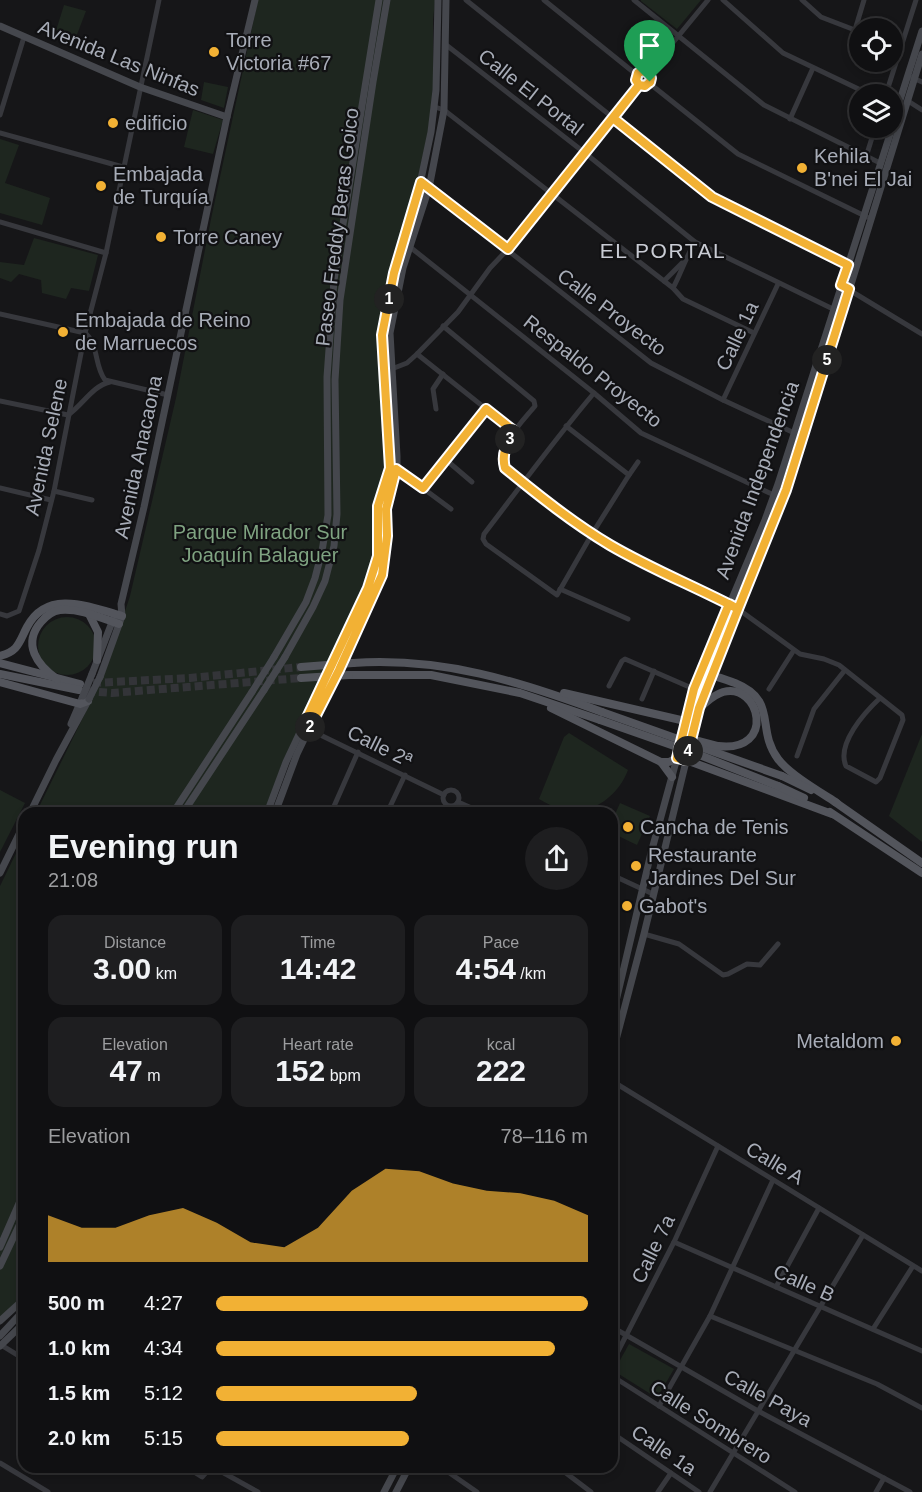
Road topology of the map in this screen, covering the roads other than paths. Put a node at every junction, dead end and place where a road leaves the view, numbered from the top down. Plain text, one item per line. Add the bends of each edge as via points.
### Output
1 (159, 0) edge
2 (255, 0) edge
3 (379, 0) edge
4 (387, 0) edge
5 (438, 0) edge
6 (446, 0) edge
7 (466, 0) edge
8 (544, 0) edge
9 (635, 0) edge
10 (708, 0) edge
11 (723, 0) edge
12 (802, 0) edge
13 (814, 0) edge
14 (864, 0) edge
15 (916, 0) edge
16 (811, 8) junction
17 (860, 18) edge
18 (0, 26) edge
19 (849, 28) edge
20 (922, 31) edge
21 (678, 35) junction
22 (24, 37) junction
23 (903, 41) edge
24 (444, 44) junction
25 (922, 54) edge
26 (813, 68) junction
27 (648, 73) junction
28 (637, 75) junction
29 (911, 77) junction
30 (922, 82) edge
31 (649, 84) junction
32 (639, 85) junction
33 (849, 85) edge
34 (140, 87) junction
35 (903, 102) edge
36 (903, 105) edge
37 (435, 107) junction
38 (444, 110) junction
39 (922, 110) edge
40 (0, 115) edge
41 (227, 117) junction
42 (613, 118) junction
43 (790, 119) junction
44 (0, 134) edge
45 (873, 138) edge
46 (888, 138) edge
47 (892, 138) edge
48 (585, 153) junction
49 (866, 157) junction
50 (880, 163) junction
51 (351, 164) junction
52 (360, 165) junction
53 (123, 167) junction
54 (880, 176) junction
55 (421, 182) junction
56 (429, 188) junction
57 (552, 194) junction
58 (867, 218) junction
59 (0, 222) edge
60 (695, 242) junction
61 (410, 247) junction
62 (508, 249) junction
63 (106, 253) junction
64 (683, 262) junction
65 (848, 265) junction
66 (664, 281) junction
67 (778, 284) junction
68 (841, 285) junction
69 (673, 288) junction
70 (849, 289) junction
71 (472, 295) junction
72 (833, 310) junction
73 (0, 314) edge
74 (842, 314) junction
75 (443, 326) junction
76 (85, 333) junction
77 (754, 333) junction
78 (922, 334) edge
79 (417, 354) junction
80 (387, 370) junction
81 (443, 374) junction
82 (110, 382) junction
83 (594, 393) junction
84 (168, 395) junction
85 (723, 400) junction
86 (0, 401) edge
87 (436, 409) dead end
88 (486, 409) junction
89 (68, 415) junction
90 (566, 426) junction
91 (514, 431) junction
92 (794, 434) junction
93 (803, 438) junction
94 (445, 459) junction
95 (638, 462) dead end
96 (396, 469) junction
97 (629, 475) junction
98 (471, 482) dead end
99 (523, 483) junction
100 (0, 488) edge
101 (423, 488) junction
102 (54, 491) junction
103 (774, 495) junction
104 (51, 500) junction
105 (92, 500) dead end
106 (451, 509) dead end
107 (592, 534) junction
108 (757, 539) junction
109 (765, 543) junction
110 (560, 589) junction
111 (729, 604) junction
112 (738, 609) junction
113 (0, 614) edge
114 (89, 614) junction
115 (117, 619) junction
116 (628, 619) dead end
117 (794, 650) junction
118 (0, 656) edge
119 (97, 660) junction
120 (0, 663) edge
121 (301, 667) tunnel mouth
122 (845, 670) junction
123 (654, 671) junction
124 (0, 674) edge
125 (700, 674) junction
126 (711, 674) junction
127 (96, 675) junction
128 (301, 678) tunnel mouth
129 (57, 679) junction
130 (0, 682) edge
131 (526, 685) junction
132 (609, 686) dead end
133 (694, 689) junction
134 (769, 689) dead end
135 (520, 693) junction
136 (83, 696) junction
137 (880, 698) junction
138 (642, 699) dead end
139 (699, 708) junction
140 (601, 716) junction
141 (685, 721) junction
142 (642, 725) junction
143 (306, 727) junction
144 (358, 752) junction
145 (797, 756) dead end
146 (677, 758) junction
147 (686, 760) junction
148 (661, 762) junction
149 (405, 775) junction
150 (672, 777) junction
151 (444, 795) junction
152 (458, 802) junction
153 (837, 803) junction
154 (448, 805) joint
155 (33, 807) edge
156 (177, 807) edge
157 (187, 807) edge
158 (269, 807) edge
159 (277, 807) edge
160 (334, 807) edge
161 (390, 807) edge
162 (469, 807) edge
163 (832, 814) junction
164 (658, 827) junction
165 (668, 829) junction
166 (18, 836) edge
167 (922, 863) edge
168 (0, 873) edge
169 (922, 873) edge
170 (618, 878) edge
171 (643, 890) junction
172 (653, 894) junction
173 (644, 934) junction
174 (778, 944) dead end
175 (618, 993) edge
176 (618, 1032) edge
177 (618, 1086) edge
178 (718, 1146) junction
179 (773, 1180) junction
180 (18, 1206) edge
181 (819, 1208) junction
182 (18, 1228) edge
183 (863, 1235) junction
184 (674, 1242) junction
185 (0, 1247) edge
186 (0, 1266) edge
187 (914, 1266) junction
188 (733, 1269) junction
189 (922, 1271) edge
190 (776, 1287) junction
191 (18, 1304) edge
192 (820, 1306) junction
193 (18, 1316) edge
194 (710, 1316) junction
195 (0, 1321) edge
196 (18, 1329) edge
197 (873, 1329) junction
198 (618, 1331) edge
199 (0, 1336) edge
200 (627, 1336) junction
201 (0, 1346) edge
202 (794, 1350) junction
203 (922, 1351) edge
204 (618, 1352) edge
205 (18, 1356) edge
206 (682, 1367) junction
207 (618, 1380) edge
208 (658, 1406) junction
209 (922, 1408) edge
210 (758, 1411) junction
211 (618, 1437) edge
212 (733, 1454) junction
213 (0, 1462) edge
214 (195, 1473) edge
215 (208, 1473) edge
216 (222, 1473) edge
217 (395, 1473) edge
218 (406, 1473) edge
219 (450, 1473) edge
220 (566, 1473) edge
221 (670, 1473) junction
222 (884, 1478) junction
223 (250, 1490) edge
224 (48, 1492) edge
225 (258, 1492) edge
226 (384, 1492) edge
227 (396, 1492) edge
228 (477, 1492) edge
229 (591, 1492) edge
230 (658, 1492) edge
231 (699, 1492) edge
232 (710, 1492) edge
233 (795, 1492) edge
234 (876, 1492) edge
235 (910, 1492) edge

1 - 34 street, Avenida Selene
2 - 41 main road, Avenida Anacaona
3 - 51 main road, Paseo Freddy Beras Goico
4 - 52 main road, Paseo Freddy Beras Goico
5 - 37 main road
6 - 24 main road
7 - 42 street
8 - 28 street
9 - 21 street
10 - 21 street
11 - 26 street via 783,53
12 - 16 street
13 - 16 street
14 - 17 street
15 - 23 street
16 - 19 street via 821,17
18 - 22 main road, Avenida Las Ninfas
20 - 29 main road, Avenida Independencia
21 - 27 street
21 - 43 street via 764,105
22 - 34 main road, Avenida Las Ninfas
22 - 40 street
24 - 38 main road
24 - 48 street, Calle El Portal
25 - 29 main road, Avenida Independencia
26 - 33 street
26 - 43 street
27 - 28 street via 642,71
27 - 31 street
28 - 32 street
29 - 30 street
29 - 35 main road, Avenida Independencia
31 - 32 street
31 - 58 street via 738,154
32 - 42 street
34 - 41 main road, Avenida Las Ninfas
34 - 53 street, Avenida Selene
36 - 39 street
37 - 38 street
37 - 55 main road
38 - 56 main road
38 - 57 street
41 - 84 main road, Avenida Anacaona
42 - 48 street
42 - 65 street via 712,197
43 - 49 street
44 - 53 street
45 - 49 street
46 - 50 main road, Avenida Independencia
47 - 54 main road, Avenida Independencia
48 - 57 street
48 - 60 street, Calle El Portal
49 - 50 street
50 - 54 main road, Avenida Independencia
51 - 52 main road
51 - 156 main road, Paseo Freddy Beras Goico, bridge via 330,319 327,523 322,551 309,594 291,629
52 - 157 main road, Paseo Freddy Beras Goico, bridge via 338,326 337,514 325,580 285,657
53 - 63 street, Avenida Selene
54 - 58 main road, Avenida Independencia
55 - 56 street, Calle Proyecto
55 - 80 main road via 382,335
56 - 61 main road
56 - 62 street, Calle Proyecto
57 - 62 street
57 - 66 street
58 - 65 main road, Avenida Independencia
58 - 70 main road, Avenida Independencia
59 - 63 street
60 - 64 street
60 - 67 street, Calle El Portal
61 - 71 street, Respaldo Proyecto
61 - 80 main road via 399,282
62 - 71 street
62 - 85 street, Calle Proyecto via 651,363
63 - 76 street, Avenida Selene
64 - 66 street
64 - 69 street
65 - 68 main road, Avenida Independencia
66 - 69 street
67 - 72 street, Calle El Portal
67 - 77 street, Calle 1a
68 - 70 street
68 - 72 main road, Avenida Independencia
69 - 77 street via 683,299
70 - 74 main road, Avenida Independencia
70 - 78 street
71 - 75 street
71 - 83 street, Respaldo Proyecto
72 - 74 street, Calle El Portal
72 - 92 main road, Avenida Independencia
73 - 76 street
74 - 93 main road, Avenida Independencia
75 - 79 street
75 - 91 street via 534,401 535,406
76 - 82 street via 92,340 100,374
76 - 89 street, Avenida Selene
77 - 85 street, Calle 1a
79 - 80 street via 407,363
79 - 81 street
80 - 96 main road via 396,430
80 - 143 main road via 390,468 378,506 377,565
81 - 87 street via 433,389
81 - 88 street
82 - 84 street
82 - 89 street via 97,387
83 - 90 street
83 - 103 street, Respaldo Proyecto via 641,433
84 - 115 main road, Avenida Anacaona
85 - 92 street, Calle Proyecto
86 - 89 street
88 - 91 street
88 - 94 street
89 - 102 street, Avenida Selene
90 - 97 street
90 - 99 street
91 - 99 street via 505,449 504,465
92 - 93 street, Calle Proyecto
92 - 103 main road, Avenida Independencia
93 - 109 main road, Avenida Independencia
94 - 98 street
94 - 101 street
95 - 97 street
96 - 101 street
96 - 143 main road via 386,509 382,575 339,670
97 - 107 street
99 - 107 street
99 - 110 street via 484,534 483,542 557,595
100 - 104 street
101 - 106 street
102 - 104 street, Avenida Selene
102 - 105 street
103 - 108 main road, Avenida Independencia
104 - 113 street, Avenida Selene via 22,606 15,614
107 - 110 street
107 - 111 street
108 - 109 main road
108 - 111 main road, Avenida Independencia
109 - 112 main road, Avenida Independencia
110 - 116 street
111 - 112 street
111 - 125 main road, Avenida Independencia
112 - 117 street
112 - 126 main road, Avenida Independencia
114 - 115 main road
114 - 119 main road via 98,632
114 - 129 main road via 60,610 48,614 33,634 39,664
115 - 118 main road via 70,603 50,605 36,614 18,646
115 - 119 main road, Avenida Anacaona
115 - 127 main road, Avenida Anacaona
117 - 122 street
117 - 134 street
119 - 127 main road, Avenida Anacaona
120 - 129 main road
121 - 131 main road, bridge via 398,661 450,667
122 - 137 street
122 - 145 street via 814,709
123 - 132 street via 625,659
123 - 133 street
123 - 138 street
124 - 136 main road
125 - 126 main road
125 - 133 main road, Avenida Independencia
126 - 139 main road, Avenida Independencia
126 - 153 main road via 757,695 763,707 766,734 778,760
127 - 136 main road, Avenida Anacaona, bridge
128 - 135 main road, bridge via 431,675
129 - 136 main road
130 - 136 main road
131 - 140 main road
131 - 141 main road
133 - 141 main road, Avenida Independencia
135 - 140 main road
135 - 148 main road
136 - 155 main road, Avenida Anacaona
137 - 137 street via 854,727 843,759 846,766 878,781 903,720
139 - 142 main road, bridge via 714,696 730,691 744,696 753,706 756,728 749,740 736,747 718,746
139 - 147 main road, Avenida Independencia
140 - 142 main road, bridge
140 - 163 main road, bridge via 778,786
141 - 146 main road, Avenida Independencia
142 - 153 main road, bridge via 782,776
143 - 144 street, Calle 2ª
143 - 158 main road
143 - 159 main road
144 - 149 street, Calle 2ª
144 - 160 street
146 - 147 main road
146 - 148 main road
146 - 150 main road, Avenida Independencia
147 - 163 main road
147 - 165 main road, Avenida Independencia
148 - 150 main road
149 - 151 street, Calle 2ª
149 - 161 street
150 - 164 main road, Avenida Independencia
151 - 152 street via 448,790 455,791
151 - 154 street
152 - 154 street
152 - 162 street
153 - 167 main road
163 - 169 main road
164 - 165 main road
164 - 171 main road, Avenida Independencia
165 - 172 main road, Avenida Independencia
166 - 168 main road
170 - 171 street
171 - 172 street
171 - 175 main road, Avenida Independencia
172 - 173 main road, Avenida Independencia
173 - 174 street via 680,944 723,975 747,964 760,965
173 - 176 main road, Avenida Independencia
177 - 178 street, Calle A
178 - 179 street, Calle A
178 - 184 street, Calle 7a
179 - 181 street, Calle A
179 - 188 street
180 - 185 main road
181 - 183 street, Calle A
181 - 190 street
182 - 186 main road
183 - 187 street, Calle A
183 - 192 street
184 - 188 street, Calle B
184 - 200 street, Calle 7a
187 - 189 street, Calle A
187 - 197 street
188 - 190 street, Calle B
188 - 194 street
190 - 192 street, Calle B
191 - 195 main road
192 - 197 street, Calle B
192 - 202 street
193 - 199 main road
194 - 202 street
194 - 206 street
196 - 201 main road
197 - 203 street, Calle B
198 - 200 street, Calle Paya
200 - 204 street, Calle 7a
200 - 206 street, Calle Paya
201 - 205 street
202 - 209 street via 877,1384
202 - 210 street
206 - 208 street
206 - 210 street, Calle Paya
207 - 208 street, Calle Sombrero
208 - 212 street, Calle Sombrero
210 - 212 street
210 - 222 street, Calle Paya
211 - 221 street, Calle 1a
212 - 232 street
212 - 233 street, Calle Sombrero
213 - 224 street
214 - 215 street via 201,1477
216 - 223 street
217 - 226 main road
218 - 227 main road
219 - 228 street
220 - 229 street
221 - 230 street
221 - 231 street, Calle 1a
222 - 234 street
222 - 235 street, Calle Paya
223 - 225 street

